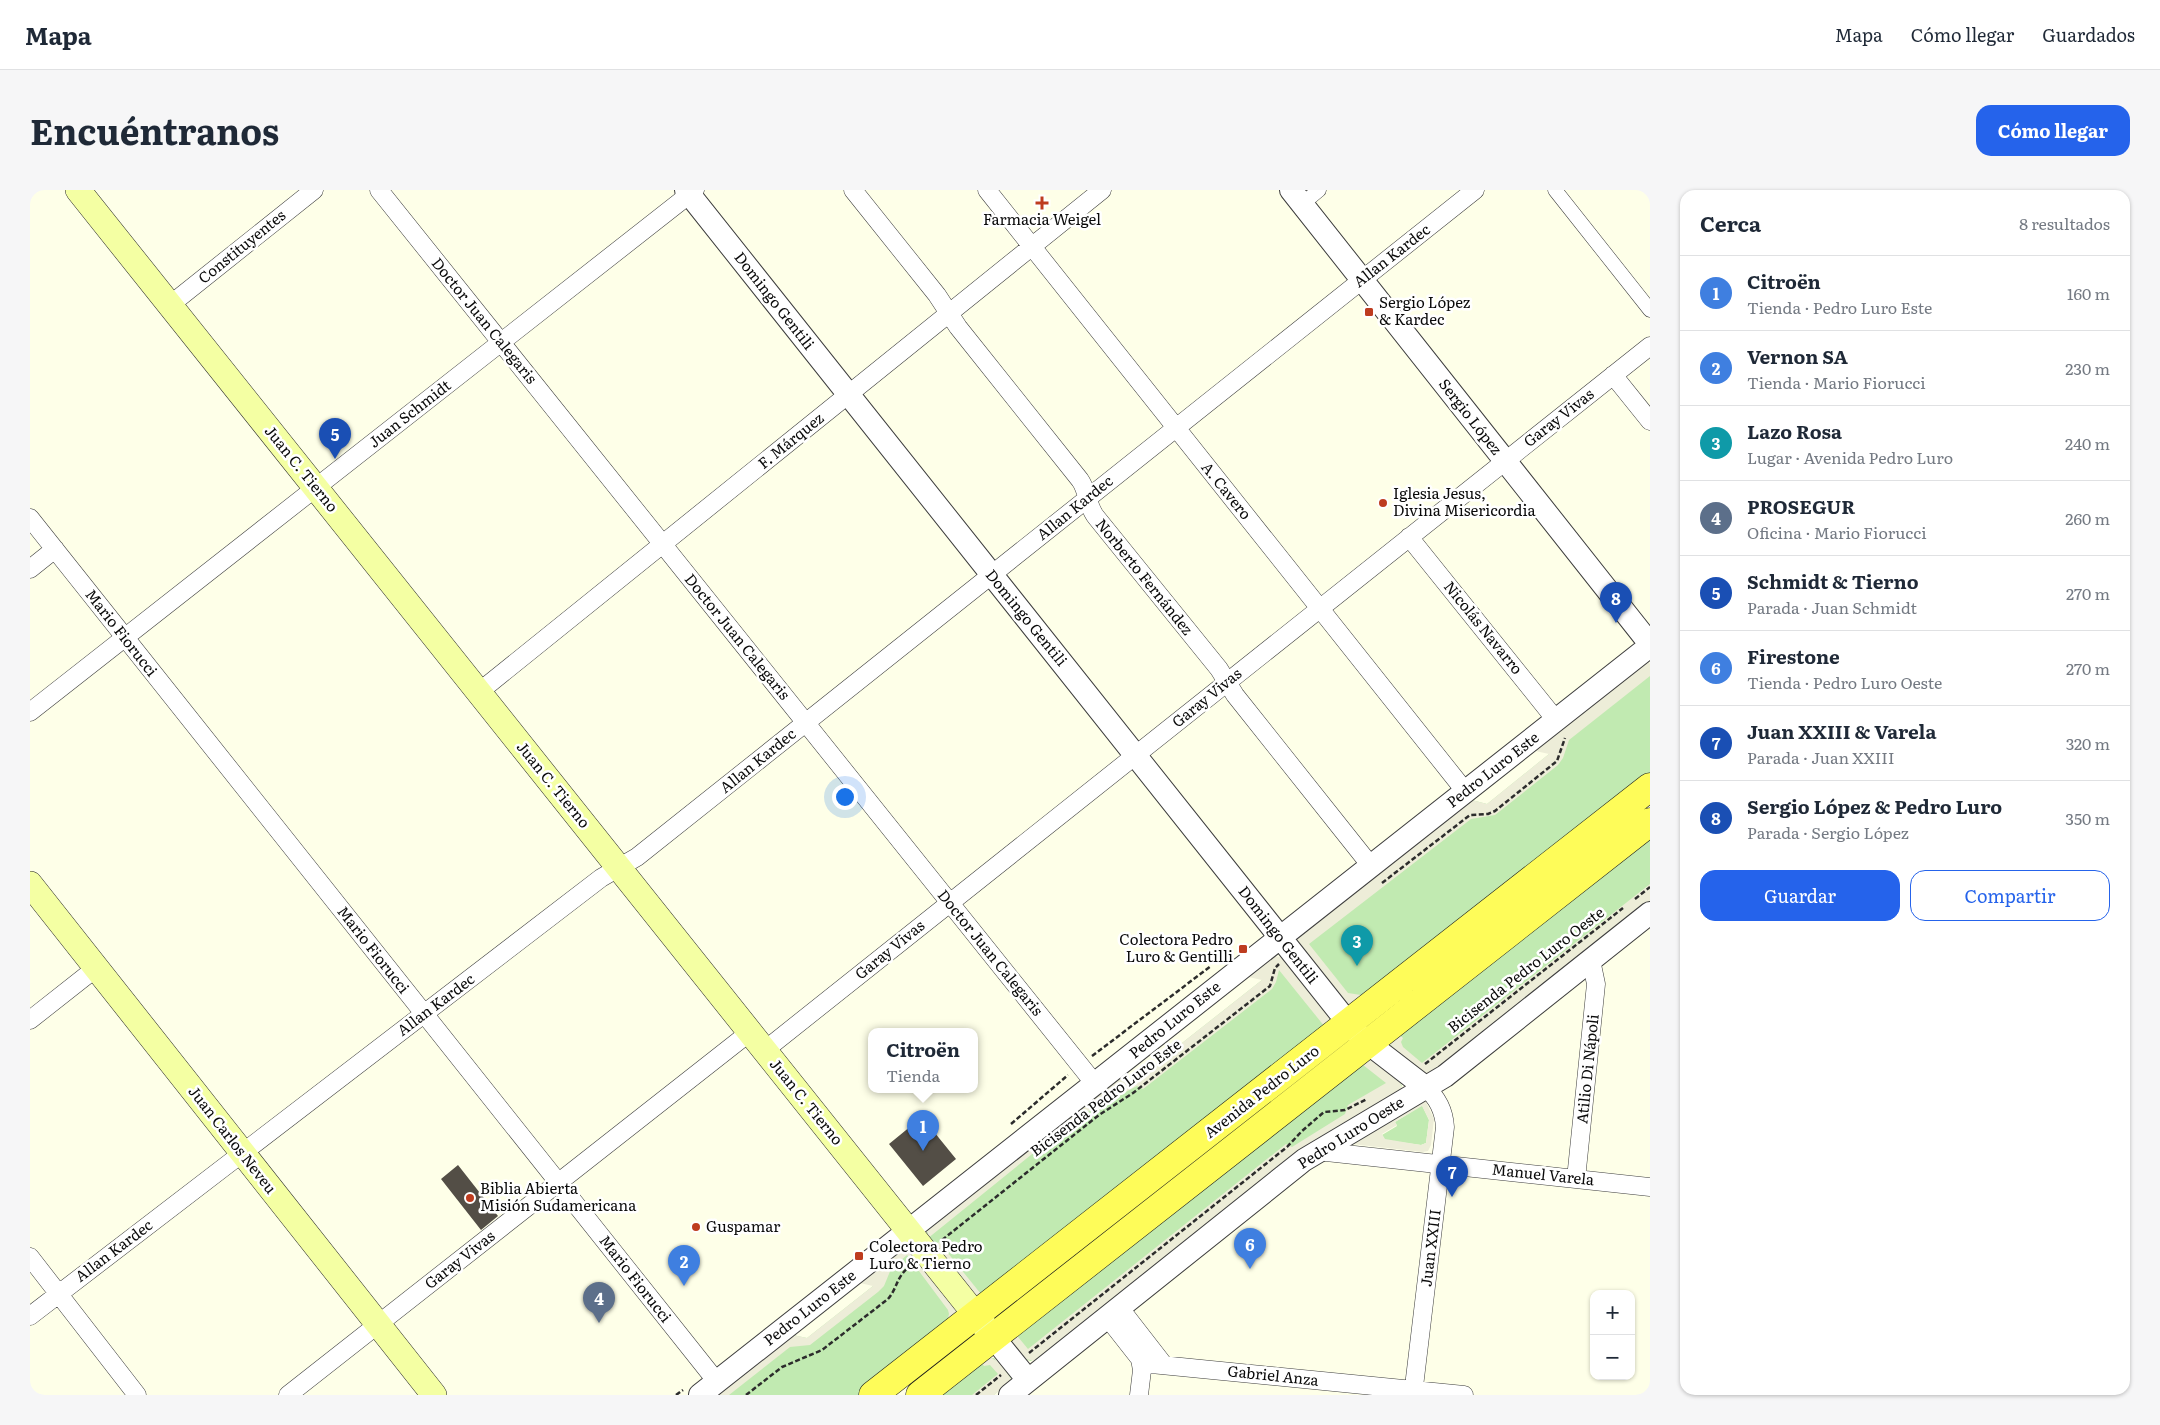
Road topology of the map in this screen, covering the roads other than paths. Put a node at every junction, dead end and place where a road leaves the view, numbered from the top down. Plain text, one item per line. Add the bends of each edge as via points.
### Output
1 (78, 190) edge
2 (314, 190) edge
3 (379, 190) edge
4 (853, 190) edge
5 (987, 190) edge
6 (1102, 190) edge
7 (1319, 190) edge
8 (1475, 190) edge
9 (1555, 190) edge
10 (690, 192) edge
11 (1296, 197) edge
12 (1032, 247) junction
13 (1362, 280) junction
14 (170, 305) junction
15 (1650, 310) edge
16 (949, 313) junction
17 (501, 342) junction
18 (1650, 346) edge
19 (1613, 375) junction
20 (848, 395) junction
21 (1650, 421) edge
22 (1176, 428) junction
23 (1505, 461) junction
24 (316, 488) junction
25 (1088, 499) junction
26 (30, 518) edge
27 (1409, 537) junction
28 (662, 544) junction
29 (55, 549) junction
30 (30, 569) edge
31 (992, 575) junction
32 (1320, 608) junction
33 (125, 637) junction
34 (1650, 645) edge
35 (1227, 682) junction
36 (479, 692) junction
37 (30, 712) edge
38 (806, 723) junction
39 (1562, 728) junction
40 (1135, 755) junction
41 (1650, 787) edge
42 (1466, 791) junction
43 (1650, 822) edge
44 (1371, 866) junction
45 (619, 868) junction
46 (30, 884) edge
47 (950, 903) junction
48 (1642, 906) edge
49 (1279, 937) junction
50 (1591, 960) junction
51 (96, 968) junction
52 (424, 1014) junction
53 (30, 1020) edge
54 (1349, 1024) junction
55 (758, 1041) junction
56 (1369, 1044) junction
57 (1095, 1084) junction
58 (1425, 1087) junction
59 (1317, 1151) junction
60 (242, 1153) junction
61 (1441, 1164) junction
62 (1576, 1179) junction
63 (559, 1183) junction
64 (1650, 1187) edge
65 (909, 1231) junction
66 (30, 1257) edge
67 (58, 1294) junction
68 (1113, 1312) junction
69 (976, 1315) junction
70 (30, 1316) edge
71 (378, 1324) junction
72 (994, 1338) junction
73 (1141, 1363) junction
74 (1164, 1365) junction
75 (1028, 1380) junction
76 (708, 1388) edge
77 (1414, 1392) edge
78 (137, 1395) edge
79 (288, 1395) edge
80 (434, 1395) edge
81 (873, 1395) edge
82 (920, 1395) edge
83 (1010, 1395) edge
84 (1139, 1395) edge
85 (1464, 1395) edge

1 - 14 main road, Juan C. Tierno
2 - 14 street, Constituyentes
3 - 17 street, Doctor Juan Calegaris
4 - 16 street, Norberto Fernández
5 - 12 street, A. Cavero
6 - 12 street, F. Márquez
7 - 11 street
8 - 13 street, Allan Kardec
9 - 15 street
10 - 17 street, Juan Schmidt
10 - 20 street, Domingo Gentili
11 - 13 street, Sergio López
12 - 16 street, F. Márquez
12 - 22 street, A. Cavero
13 - 22 street, Allan Kardec
13 - 23 street, Sergio López
14 - 24 main road, Juan C. Tierno
16 - 20 street, F. Márquez
16 - 25 street, Norberto Fernández via 1080,480
17 - 24 street, Juan Schmidt
17 - 28 street, Doctor Juan Calegaris
18 - 19 street, Garay Vivas
19 - 21 street
19 - 23 street, Garay Vivas
20 - 28 street, F. Márquez
20 - 31 street, Domingo Gentili
22 - 25 street, Allan Kardec
22 - 32 street, A. Cavero
23 - 27 street, Garay Vivas
23 - 34 street, Sergio López
24 - 33 street, Juan Schmidt
24 - 36 main road, Juan C. Tierno
25 - 31 street, Allan Kardec
25 - 35 street, Norberto Fernández via 1096,517
26 - 29 street, Mario Fiorucci
27 - 32 street, Garay Vivas
27 - 39 street, Nicolás Navarro
28 - 36 street, F. Márquez
28 - 38 street, Doctor Juan Calegaris
29 - 30 street
29 - 33 street, Mario Fiorucci
31 - 38 street, Allan Kardec
31 - 40 street, Domingo Gentili
32 - 35 street, Garay Vivas
32 - 42 street, A. Cavero
33 - 37 street, Juan Schmidt
33 - 52 street, Mario Fiorucci
34 - 39 street, Pedro Luro Este
35 - 40 street, Garay Vivas
35 - 44 street, Norberto Fernández
36 - 45 main road, Juan C. Tierno
38 - 45 street, Allan Kardec
38 - 47 street, Doctor Juan Calegaris
39 - 42 street, Pedro Luro Este
40 - 47 street, Garay Vivas
40 - 49 street, Domingo Gentili
41 - 54 main road, Avenida Pedro Luro
42 - 44 street, Pedro Luro Este
43 - 56 main road, Avenida Pedro Luro
44 - 49 street, Pedro Luro Este
45 - 52 street, Allan Kardec via 601,878
45 - 55 main road, Juan C. Tierno
46 - 51 main road, Juan Carlos Neveu
47 - 55 street, Garay Vivas
47 - 57 street, Doctor Juan Calegaris
48 - 50 street, Pedro Luro Oeste
49 - 54 street, Domingo Gentili
49 - 57 street, Pedro Luro Este
50 - 58 street, Pedro Luro Oeste via 1451,1071
50 - 62 street, Atilio Di Nápoli via 1596,984
51 - 53 street
51 - 60 main road, Juan Carlos Neveu
52 - 60 street, Allan Kardec
52 - 63 street, Mario Fiorucci
54 - 56 street, Domingo Gentili
54 - 69 main road, Avenida Pedro Luro
55 - 63 street, Garay Vivas
55 - 65 main road, Juan C. Tierno
56 - 58 street, Juan XXIII
56 - 72 main road, Avenida Pedro Luro
57 - 65 street, Pedro Luro Este
58 - 59 street, Pedro Luro Oeste
58 - 61 street, Juan XXIII via 1437,1100 1443,1116
59 - 61 street, Manuel Varela
59 - 68 street, Pedro Luro Oeste
60 - 67 street, Allan Kardec
60 - 71 main road, Juan Carlos Neveu
61 - 62 street, Manuel Varela
61 - 77 street, Juan XXIII
62 - 64 street, Manuel Varela
63 - 71 street, Garay Vivas
63 - 76 street, Mario Fiorucci
65 - 69 main road, Juan C. Tierno
65 - 76 street, Pedro Luro Este
66 - 67 street
67 - 70 street, Allan Kardec
67 - 78 street
68 - 73 street
68 - 74 street
68 - 75 street, Pedro Luro Oeste
69 - 72 main road, Juan C. Tierno
69 - 81 main road, Avenida Pedro Luro
71 - 79 street, Garay Vivas
71 - 80 main road, Juan Carlos Neveu
72 - 75 street, Juan C. Tierno
72 - 82 main road, Avenida Pedro Luro
73 - 74 street, Gabriel Anza
73 - 84 street
74 - 77 street, Gabriel Anza
75 - 83 street, Pedro Luro Oeste
77 - 85 street, Gabriel Anza

